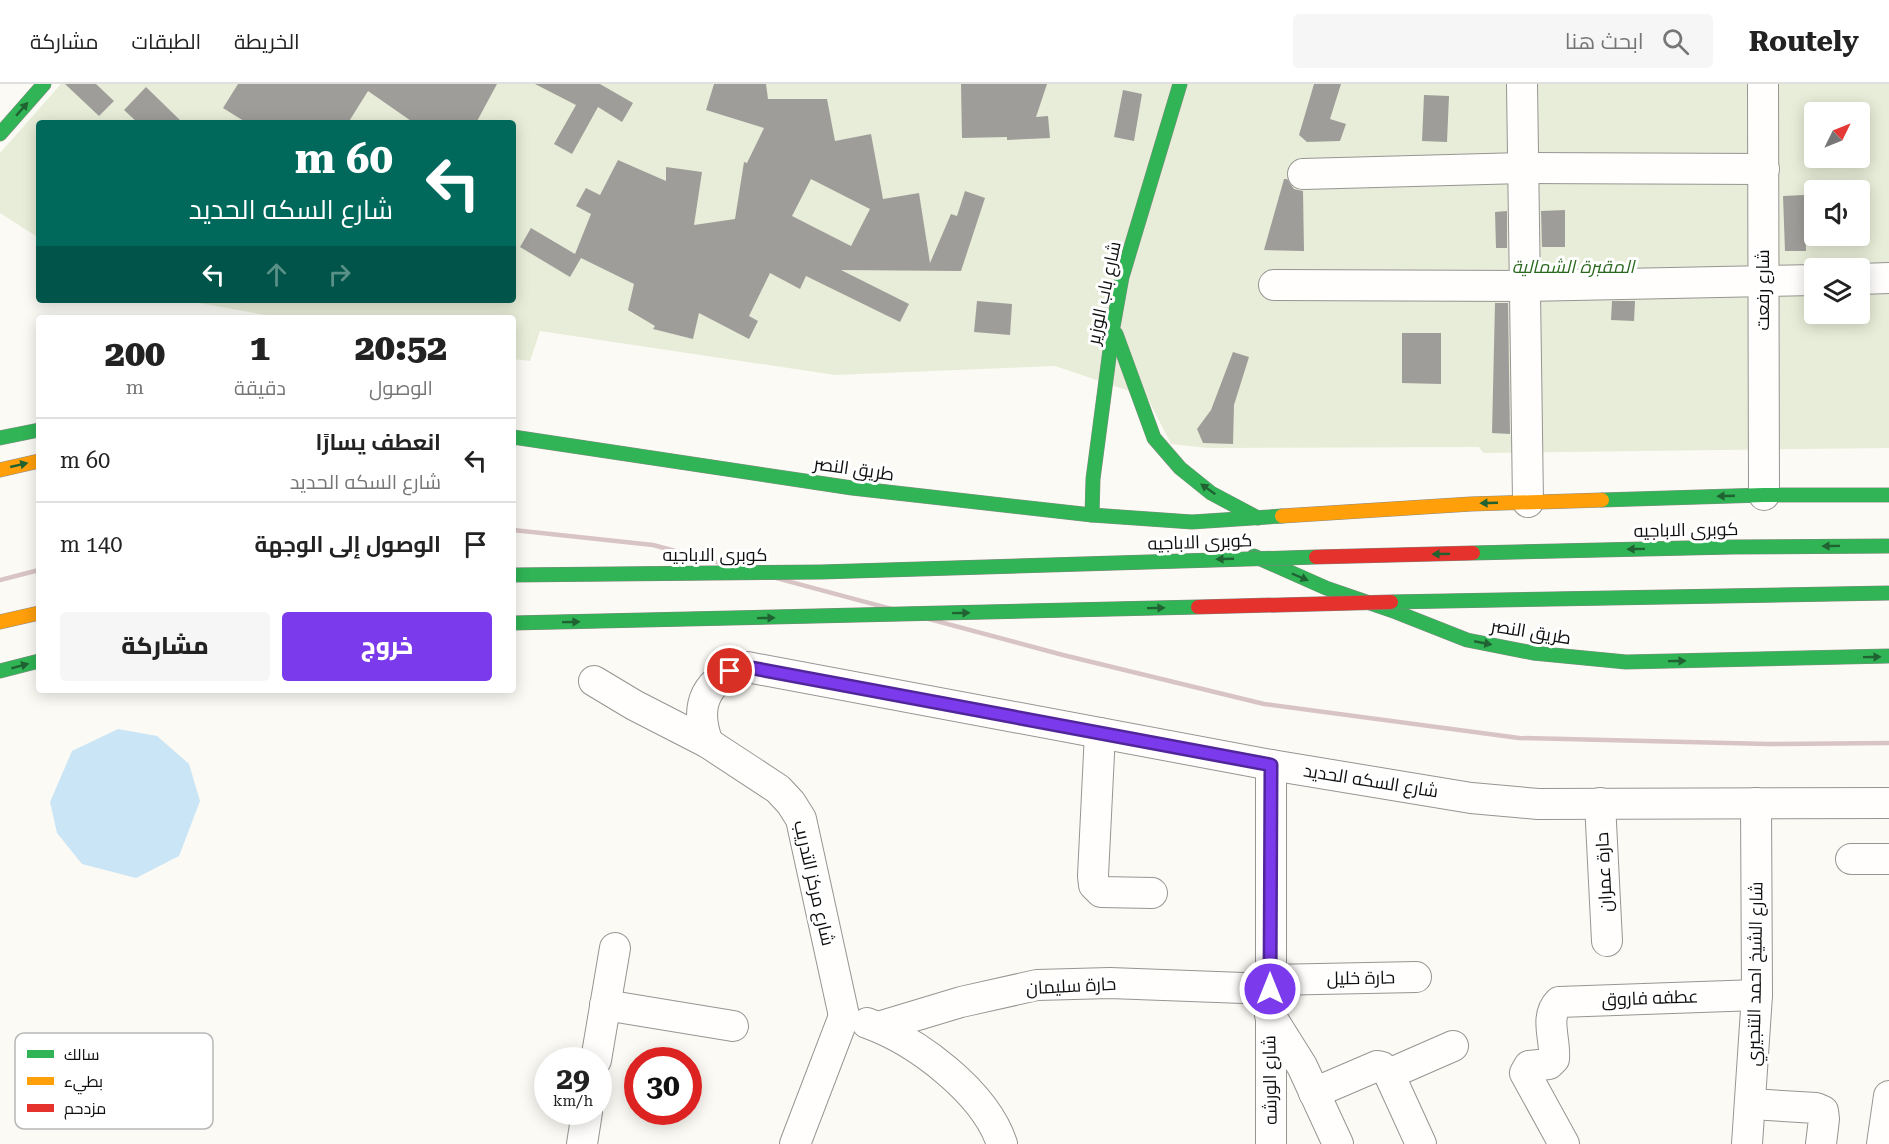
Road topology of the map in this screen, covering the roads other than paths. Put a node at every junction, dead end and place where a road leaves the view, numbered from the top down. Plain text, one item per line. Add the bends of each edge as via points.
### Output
1 (44, 84) edge
2 (1180, 84) edge
3 (1522, 84) edge
4 (1763, 84) edge
5 (0, 134) edge
6 (1523, 168) junction
7 (1764, 169) junction
8 (1303, 174) dead end
9 (1889, 278) edge
10 (1870, 279) edge
11 (1804, 280) edge
12 (1763, 281) junction
13 (1274, 285) dead end
14 (1524, 286) junction
15 (1113, 327) junction
16 (36, 431) edge
17 (516, 437) edge
18 (0, 438) edge
19 (36, 462) edge
20 (0, 470) edge
21 (1764, 495) junction
22 (1889, 495) edge
23 (1528, 502) junction
24 (1092, 515) junction
25 (1258, 518) junction
26 (1192, 522) junction
27 (1212, 533) dead end
28 (1231, 543) dead end
29 (1889, 546) edge
30 (516, 574) edge
31 (1889, 593) edge
32 (36, 614) edge
33 (0, 622) edge
34 (516, 624) edge
35 (1889, 656) edge
36 (36, 662) edge
37 (0, 671) edge
38 (594, 681) dead end
39 (1100, 733) junction
40 (708, 743) junction
41 (1271, 765) junction
42 (1600, 803) junction
43 (1755, 803) junction
44 (1889, 803) edge
45 (1851, 859) dead end
46 (1889, 859) edge
47 (1152, 893) dead end
48 (1607, 941) dead end
49 (615, 948) dead end
50 (1416, 977) dead end
51 (1757, 994) junction
52 (1270, 995) junction
53 (606, 1005) junction
54 (844, 1016) junction
55 (733, 1026) dead end
56 (878, 1027) junction
57 (1453, 1046) dead end
58 (598, 1047) edge
59 (1389, 1074) junction
60 (1314, 1093) junction
61 (1889, 1096) edge
62 (1750, 1104) junction
63 (585, 1125) edge
64 (1560, 1142) edge
65 (582, 1144) edge
66 (795, 1144) edge
67 (1002, 1144) edge
68 (1271, 1144) edge
69 (1338, 1144) edge
70 (1421, 1144) edge
71 (1747, 1144) edge
72 (1821, 1144) edge
73 (1882, 1144) edge

5 -> 1 main road
2 - 15 main road, شارع باب الوزير via 1122,277
3 - 6 street
4 - 7 street, شارع رفعت
6 - 7 street
6 - 8 street
6 - 14 street
7 - 12 street, شارع رفعت
9 - 10 street
11 - 12 street
12 - 14 street
12 - 21 street, شارع رفعت
13 - 14 street
14 - 23 street
15 - 24 main road, شارع باب الوزير via 1093,479
25 -> 15 main road via 1211,493 1180,468 1154,438
16 - 18 main road
17 - 24 main road, طريق النصر via 852,488
20 -> 19 main road
21 - 22 main road, طريق النصر
21 -> 23 main road, طريق النصر
23 -> 25 main road, طريق النصر
24 - 26 main road, طريق النصر
25 - 26 main road, طريق النصر
26 - 27 main road, طريق النصر
28 -> 35 main road, طريق النصر via 1326,588 1467,640 1533,653 1626,663
29 -> 30 main road, كوبرى الاباجيه, bridge via 1236,558 821,572
34 -> 31 main road, bridge
32 - 33 main road
37 -> 36 main road
38 - 40 street, شارع مركز التدريب
39 - 40 street, شارع السكه الحديد via 747,667 730,671 706,694 701,710
39 - 41 street, شارع السكه الحديد
39 - 47 street via 1094,885 1101,892
40 - 54 street, شارع مركز التدريب via 778,789 801,819
41 - 42 street, شارع السكه الحديد via 1472,798 1538,804
41 - 52 street, شارع الورشه
42 - 43 street, شارع السكه الحديد
42 - 48 street, حارة عمران
43 - 44 street, شارع السكه الحديد
43 - 51 street, شارع الشيخ احمد التنجيري
45 - 46 street
49 - 53 street
50 - 52 street, حارة خليل
51 - 62 street, شارع الشيخ احمد التنجيري
51 - 64 street, عطفه فاروق via 1559,1002 1551,1016 1554,1059 1549,1064 1529,1066 1525,1073
52 - 56 street, حارة سليمان via 1110,983 1037,985
52 - 60 street
52 - 68 street, شارع الورشه
53 - 55 street
53 - 58 street
54 - 56 street
54 - 66 street
56 - 67 street via 941,1066 970,1092 997,1128
57 - 59 street
59 - 60 street via 1377,1066
59 - 70 street
60 - 69 street
61 - 73 street
62 - 71 street, شارع الشيخ احمد التنجيري
62 - 72 street via 1822,1111
63 - 65 street

